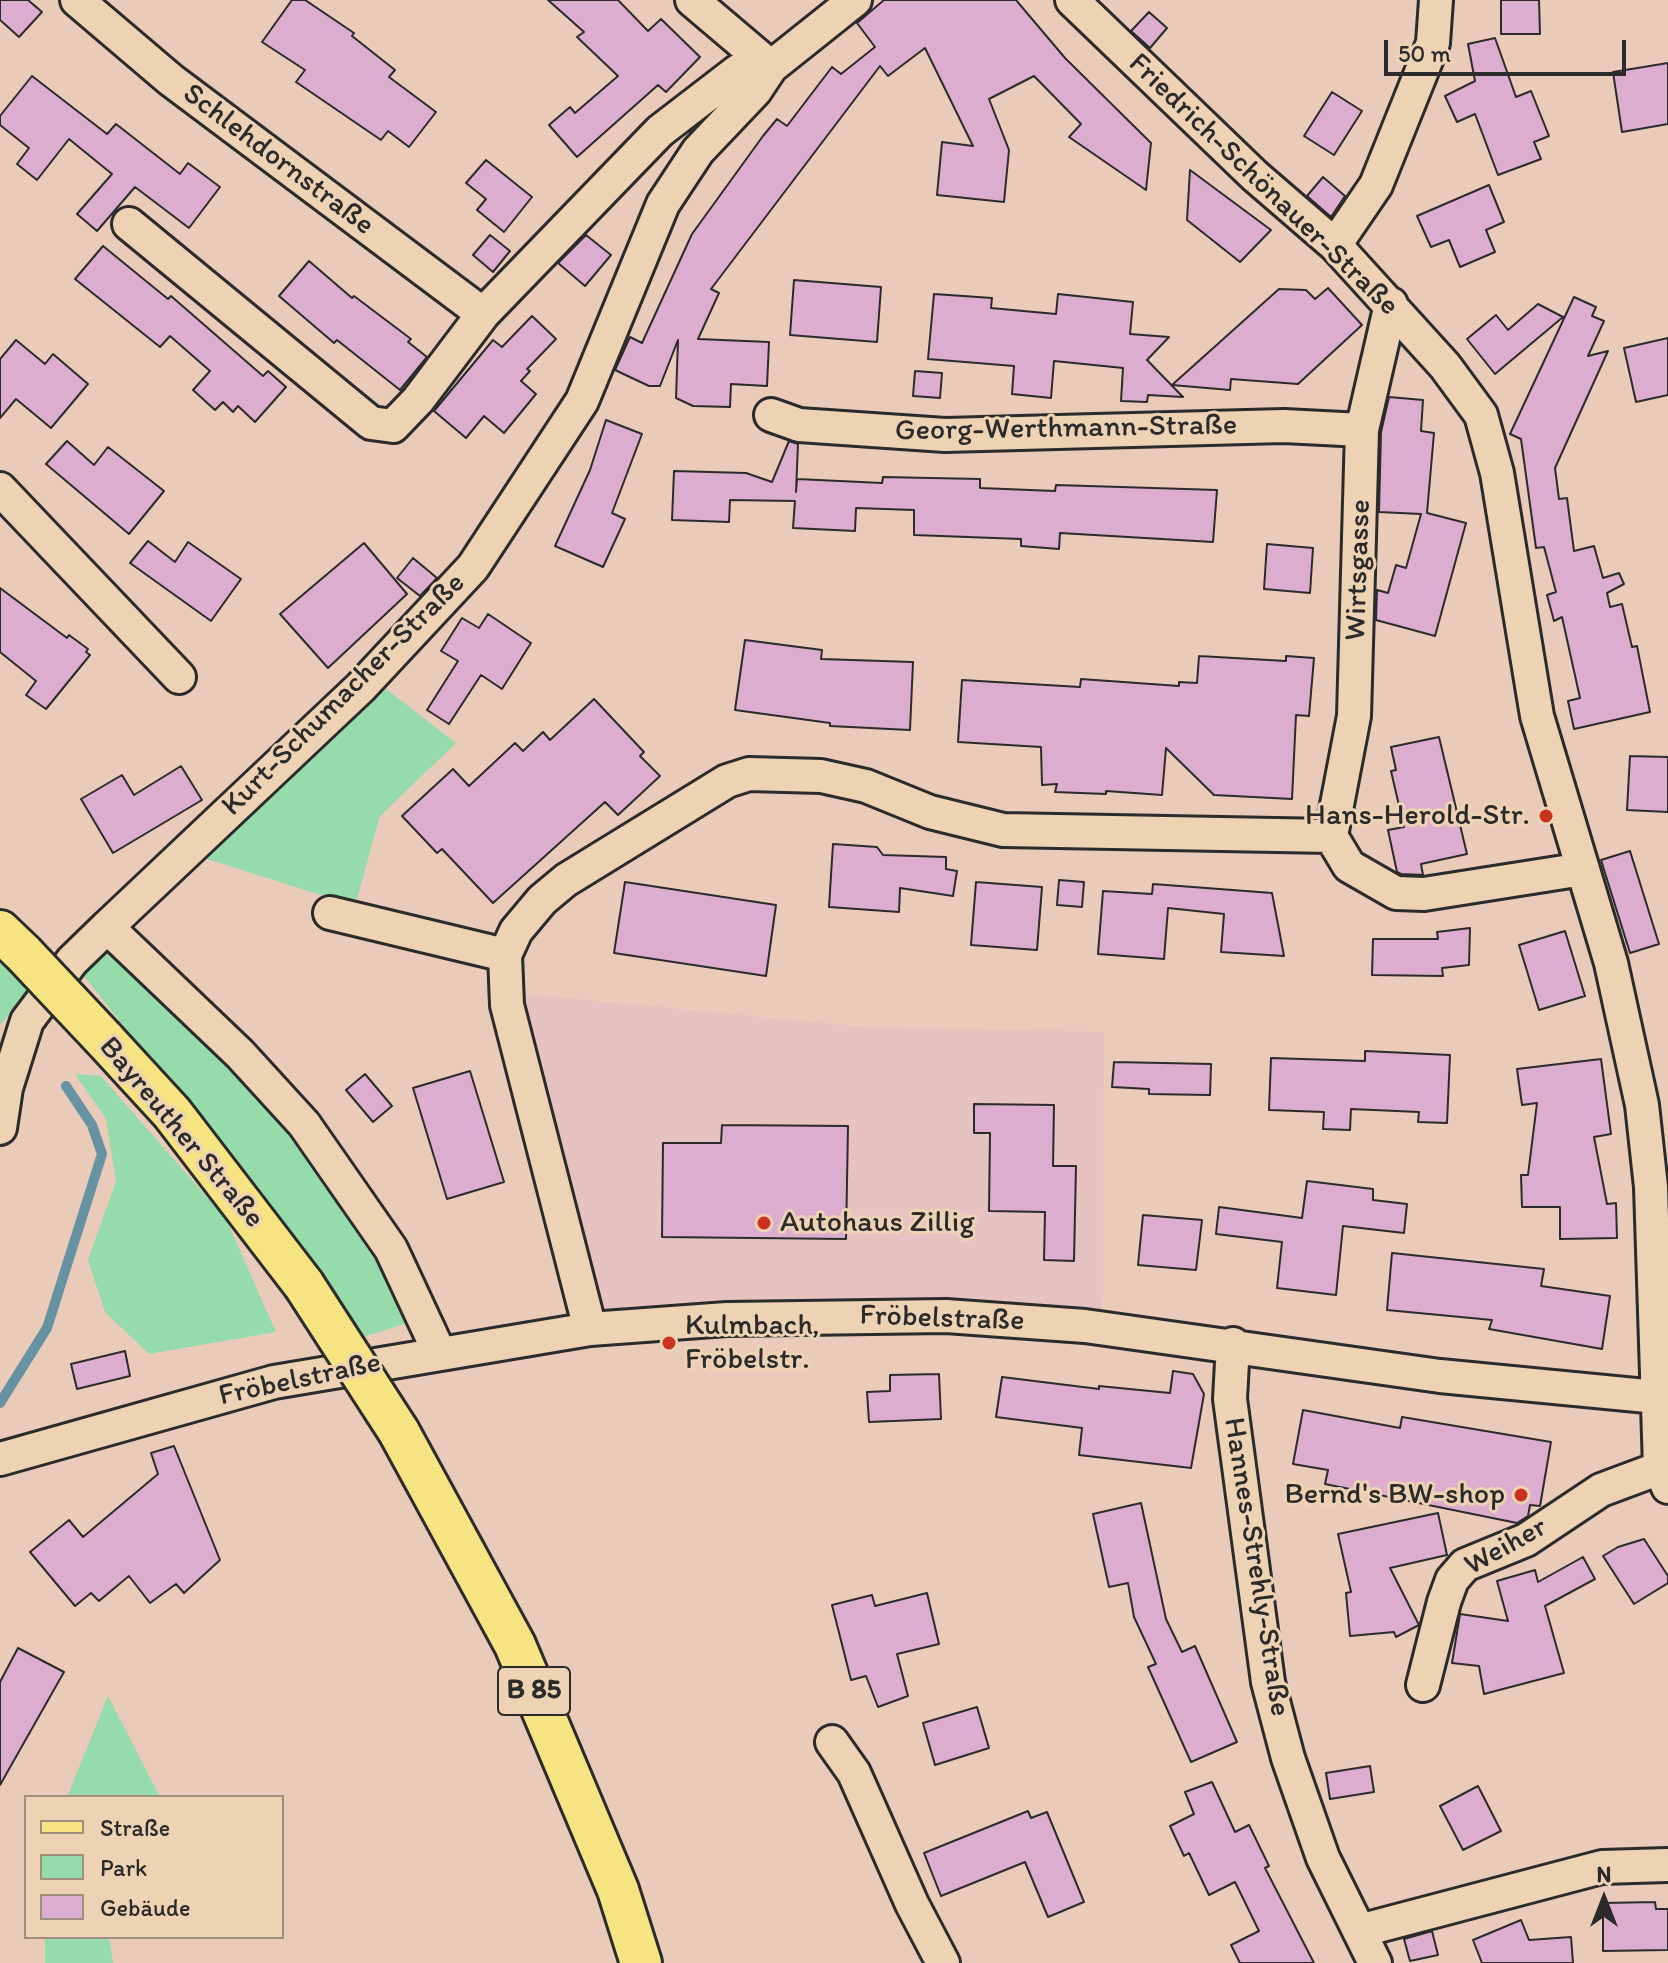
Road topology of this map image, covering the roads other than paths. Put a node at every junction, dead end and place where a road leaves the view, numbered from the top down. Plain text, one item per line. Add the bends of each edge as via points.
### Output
1 (77, 0) edge
2 (692, 0) edge
3 (855, 0) edge
4 (1072, 0) edge
5 (1436, 0) edge
6 (771, 67) junction
7 (129, 224) dead end
8 (1335, 245) junction
9 (1391, 304) junction
10 (483, 314) junction
11 (771, 415) dead end
12 (1362, 430) junction
13 (0, 489) edge
14 (179, 677) dead end
15 (1331, 836) junction
16 (1583, 869) junction
17 (330, 913) dead end
18 (107, 927) junction
19 (12, 942) edge
20 (505, 955) junction
21 (0, 1128) edge
22 (590, 1329) junction
23 (1233, 1344) junction
24 (439, 1352) junction
25 (1662, 1398) edge
26 (0, 1459) edge
27 (1664, 1477) edge
28 (1423, 1685) dead end
29 (832, 1742) dead end
30 (1668, 1865) edge
31 (1359, 1931) junction
32 (641, 1963) edge
33 (943, 1963) edge
34 (1375, 1963) edge

1 - 10 street, Schlehdornstraße via 171,80
2 - 6 street
3 - 6 street, Kurt-Schumacher-Straße
4 - 8 street, Friedrich-Schönauer-Straße via 1244,166
5 - 8 street via 1433,43 1376,185
6 - 10 street via 738,71 660,131
6 - 18 street, Kurt-Schumacher-Straße via 698,151 663,204 582,401 473,567 361,687
7 - 10 street via 371,423 393,426
8 - 9 street, Friedrich-Schönauer-Straße
9 - 12 street, Wirtsgasse
9 - 16 street, Friedrich-Schönauer-Straße via 1481,415 1497,473 1537,716
11 - 12 street, Georg-Werthmann-Straße via 821,428 945,435 1284,426
12 - 15 street, Wirtsgasse via 1354,716
13 - 14 street
15 - 16 street via 1349,866 1396,893 1424,894
15 - 20 street via 1003,830 821,776 749,774 727,781 566,880 516,931
16 - 25 street, Friedrich-Schönauer-Straße via 1611,963 1642,1105
17 - 20 street
18 - 21 street via 72,961 27,1021
18 - 24 street via 240,1054 304,1124 391,1249
19 - 32 main road, Bayreuther Straße / B 85, bridge via 172,1113 304,1285 399,1432 515,1645 618,1890
20 - 22 street via 507,1005
22 - 23 street, Fröbelstraße via 727,1319 946,1316
22 - 24 street, Fröbelstraße
23 - 25 street, Fröbelstraße via 1440,1376
23 - 31 street, Hannes-Strehly-Straße via 1230,1399 1268,1682 1323,1858
24 - 26 street, Fröbelstraße via 274,1382
25 - 27 street, Friedrich-Schönauer-Straße
27 - 28 street, Weiher via 1601,1490 1526,1540 1465,1565 1444,1602
29 - 33 street via 854,1773
30 - 31 street via 1602,1867
31 - 34 street, Hannes-Strehly-Straße

